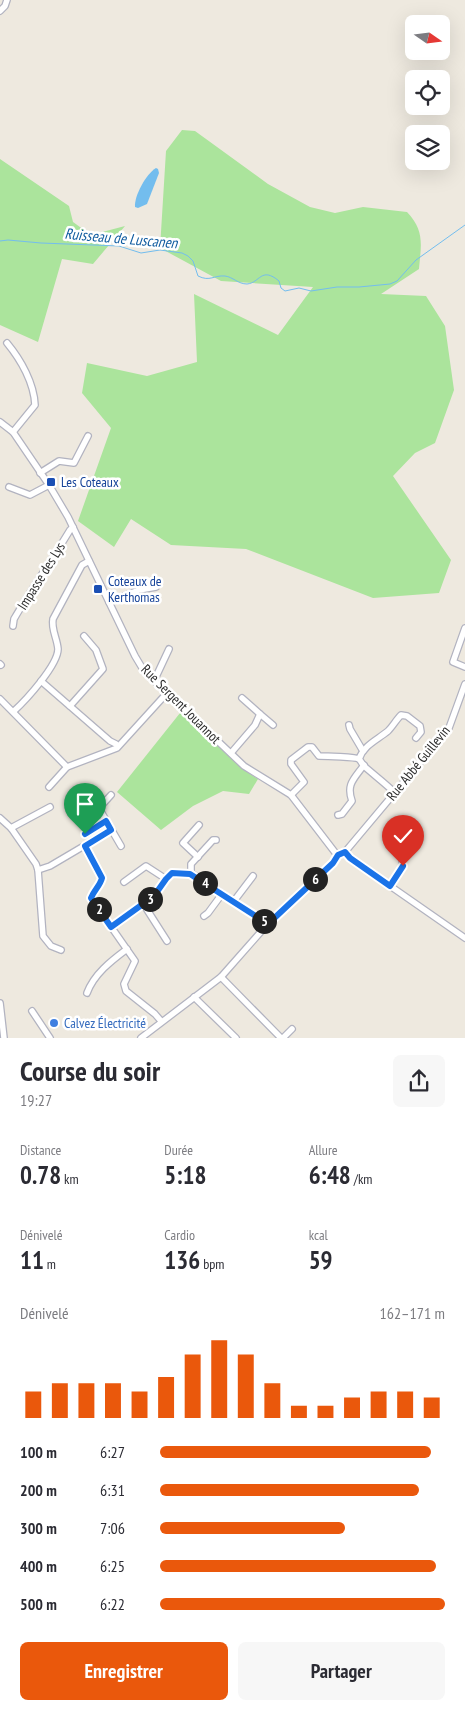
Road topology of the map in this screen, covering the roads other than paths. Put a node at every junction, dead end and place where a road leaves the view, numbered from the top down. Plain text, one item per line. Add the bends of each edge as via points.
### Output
1 (6, 0) edge
2 (0, 11) edge
3 (7, 343) dead end
4 (0, 422) edge
5 (13, 432) junction
6 (88, 436) dead end
7 (40, 472) junction
8 (49, 485) junction
9 (9, 487) dead end
10 (73, 527) junction
11 (89, 561) junction
12 (156, 587) dead end
13 (109, 602) junction
14 (14, 626) dead end
15 (465, 628) edge
16 (84, 636) dead end
17 (169, 649) dead end
18 (465, 667) edge
19 (42, 681) junction
20 (154, 681) junction
21 (465, 684) edge
22 (167, 693) junction
23 (242, 698) dead end
24 (0, 699) edge
25 (70, 706) junction
26 (14, 711) junction
27 (260, 714) junction
28 (273, 725) dead end
29 (350, 725) dead end
30 (416, 738) dead end
31 (117, 745) junction
32 (363, 751) junction
33 (231, 753) junction
34 (360, 759) junction
35 (364, 765) junction
36 (67, 767) junction
37 (49, 787) dead end
38 (395, 793) junction
39 (111, 795) dead end
40 (291, 795) junction
41 (50, 807) dead end
42 (338, 816) dead end
43 (0, 818) edge
44 (106, 821) junction
45 (199, 825) dead end
46 (11, 828) junction
47 (111, 830) junction
48 (85, 834) dead end
49 (216, 840) dead end
50 (399, 841) dead end
51 (85, 846) junction
52 (121, 846) dead end
53 (345, 852) junction
54 (338, 855) junction
55 (198, 857) junction
56 (38, 870) junction
57 (190, 874) junction
58 (253, 876) dead end
59 (166, 879) junction
60 (124, 882) dead end
61 (390, 886) junction
62 (222, 894) junction
63 (234, 901) junction
64 (144, 905) junction
65 (204, 916) dead end
66 (268, 924) junction
67 (111, 927) junction
68 (465, 938) edge
69 (168, 941) dead end
70 (61, 950) dead end
71 (127, 950) junction
72 (221, 977) junction
73 (87, 994) dead end
74 (194, 997) junction
75 (0, 1003) edge
76 (32, 1011) dead end
77 (161, 1021) junction
78 (292, 1029) dead end
79 (4, 1038) edge
80 (50, 1038) edge
81 (141, 1038) edge
82 (236, 1038) edge
83 (282, 1038) edge

1 - 2 street
3 - 5 street via 21,361 35,398 35,405
4 - 5 street, Rue Sergent Jouannot
5 - 7 street, Rue Sergent Jouannot
6 - 7 street via 74,463 59,461
7 - 8 street, Rue Sergent Jouannot
8 - 9 street via 30,496
8 - 10 street, Rue Sergent Jouannot
10 - 11 street, Rue Sergent Jouannot
10 - 14 street, Impasse des Lys via 14,618
11 - 13 street, Rue Sergent Jouannot
11 - 19 street via 82,565 54,613 52,624 58,652
12 - 13 street via 138,590
13 - 20 street, Rue Sergent Jouannot via 135,656
15 - 18 street via 452,662
16 - 25 street via 96,650 103,669
17 - 20 street
19 - 25 street
19 - 26 street
20 - 22 street, Rue Sergent Jouannot
21 - 38 street, Rue Abbé Guillevin via 449,728
22 - 31 street
22 - 33 street, Rue Sergent Jouannot
23 - 27 street
24 - 26 street
25 - 31 street
26 - 36 street
27 - 28 street
27 - 33 street via 255,726
29 - 32 street
30 - 32 street via 421,732 420,726 400,715 389,730
31 - 36 street
32 - 34 street
33 - 40 street, Rue Sergent Jouannot via 244,766
34 - 35 street
34 - 40 street via 319,756 312,747 308,747 291,760 304,782
35 - 38 street
35 - 42 street via 350,784 352,801
36 - 37 street
38 - 53 street, Rue Abbé Guillevin
39 - 44 street via 100,810
40 - 54 street, Rue Sergent Jouannot
41 - 46 street
43 - 46 street
44 - 47 street
44 - 48 street
45 - 55 street via 183,843
46 - 56 street
47 - 51 street
47 - 52 street
49 - 55 street
50 - 61 street via 403,866
51 - 56 street
51 - 67 street via 102,878 91,898
53 - 54 street, Rue Abbé Guillevin
53 - 61 street
54 - 66 street, Rue Abbé Guillevin
55 - 57 street
56 - 70 street via 43,936
57 - 59 street via 172,873
57 - 62 street
58 - 63 street
59 - 60 street via 146,866
59 - 64 street
61 - 68 street
62 - 63 street
62 - 65 street
63 - 66 street
64 - 67 street
64 - 69 street
66 - 72 street, Rue Abbé Guillevin
67 - 71 street
71 - 73 street via 106,966
71 - 77 street via 135,961 124,984 126,991
72 - 74 street, Rue Abbé Guillevin
72 - 83 street
74 - 77 street, Rue Abbé Guillevin
74 - 82 street
75 - 79 street
76 - 80 street
77 - 81 street, Rue Abbé Guillevin
78 - 83 street

